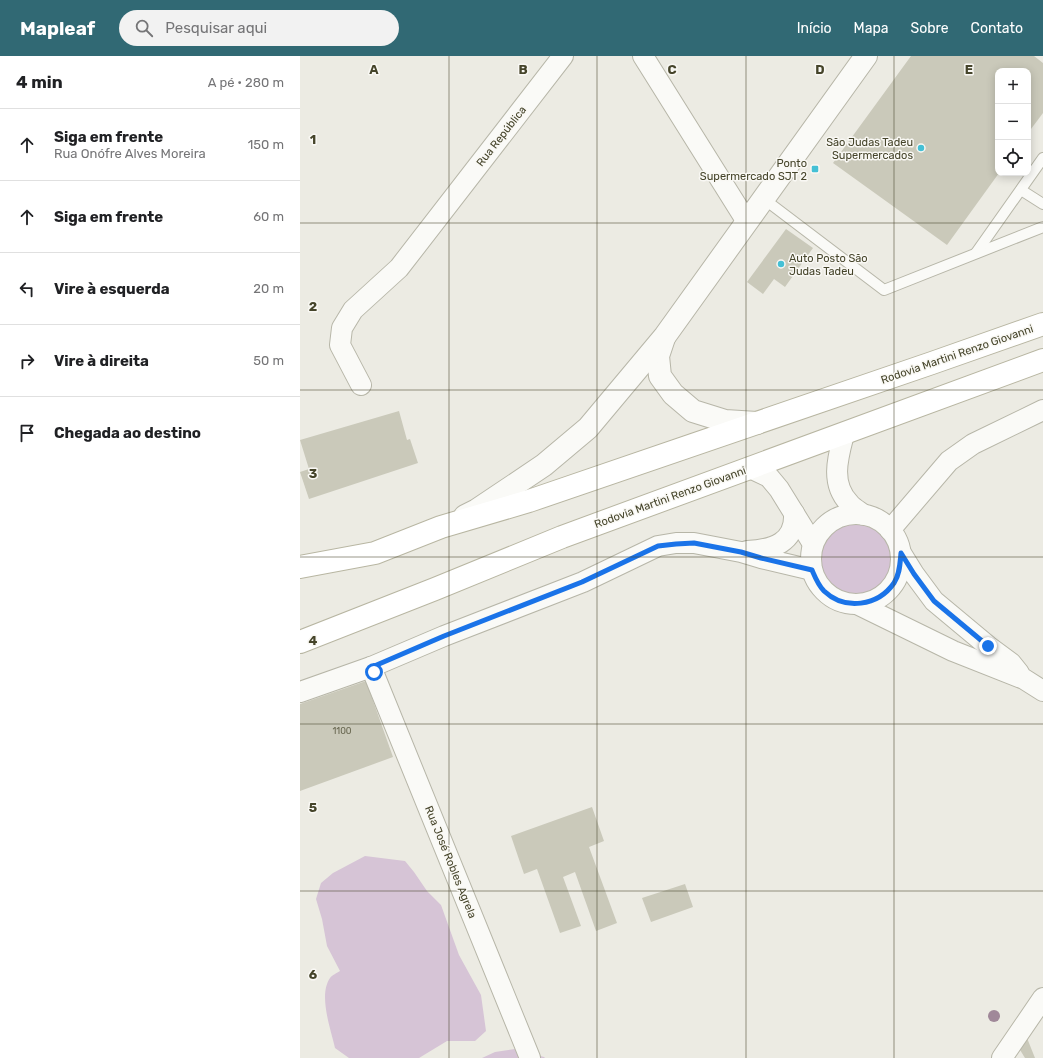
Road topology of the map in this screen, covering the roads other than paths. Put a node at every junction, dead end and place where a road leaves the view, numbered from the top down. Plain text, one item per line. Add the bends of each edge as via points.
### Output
1 (563, 56) edge
2 (643, 56) edge
3 (866, 56) edge
4 (1043, 158) edge
5 (1021, 190) junction
6 (764, 199) junction
7 (1043, 204) edge
8 (747, 222) junction
9 (1043, 227) edge
10 (976, 253) junction
11 (1043, 324) edge
12 (665, 336) junction
13 (1043, 360) edge
14 (361, 385) dead end
15 (1043, 410) edge
16 (757, 423) junction
17 (844, 434) junction
18 (750, 468) junction
19 (794, 513) junction
20 (864, 515) junction
21 (442, 527) junction
22 (890, 530) junction
23 (814, 544) junction
24 (741, 552) junction
25 (901, 553) junction
26 (300, 567) edge
27 (812, 570) junction
28 (857, 604) junction
29 (300, 642) edge
30 (372, 667) junction
31 (1024, 679) junction
32 (1043, 691) edge
33 (300, 692) edge
34 (1043, 998) edge
35 (530, 1058) edge
36 (1002, 1058) edge

1 - 14 street, Rua República via 399,268 353,310 342,328 340,345
2 - 8 street
3 - 6 street
4 - 5 lane
5 - 7 lane
5 - 10 lane
6 - 8 street
6 - 10 lane via 884,290
8 - 12 street
9 - 10 lane
11 - 16 main road, Rodovia Martini Renzo Giovanni
12 - 16 street via 658,356 660,376 673,394 693,411 725,420
12 - 21 street via 577,438 544,465 477,510
13 - 17 main road, Rodovia Martini Renzo Giovanni
15 - 22 street via 973,444 949,461
16 - 21 main road, Rodovia Martini Renzo Giovanni via 529,501
17 - 18 main road, Rodovia Martini Renzo Giovanni
17 - 20 street via 837,463 838,481 849,503
18 - 19 street via 773,481 788,500
18 - 29 main road, Rodovia Martini Renzo Giovanni via 562,537
19 - 23 street
19 - 24 street via 795,521 786,540 766,549
20 - 22 street via 878,520
20 - 23 street via 851,515 828,524 819,533
21 - 26 main road, Rodovia Martini Renzo Giovanni via 375,553
22 - 25 street
23 - 27 street via 811,552
24 - 27 street
24 - 30 street via 694,543 658,546 582,582
25 - 28 street via 900,568 895,582 885,594 872,601
25 - 31 street via 934,601 1011,663
27 - 28 street via 817,581 833,598
28 - 31 street via 953,651
30 - 33 street
30 - 35 street, Rua José Robles Agrela
31 - 32 street
34 - 36 street

